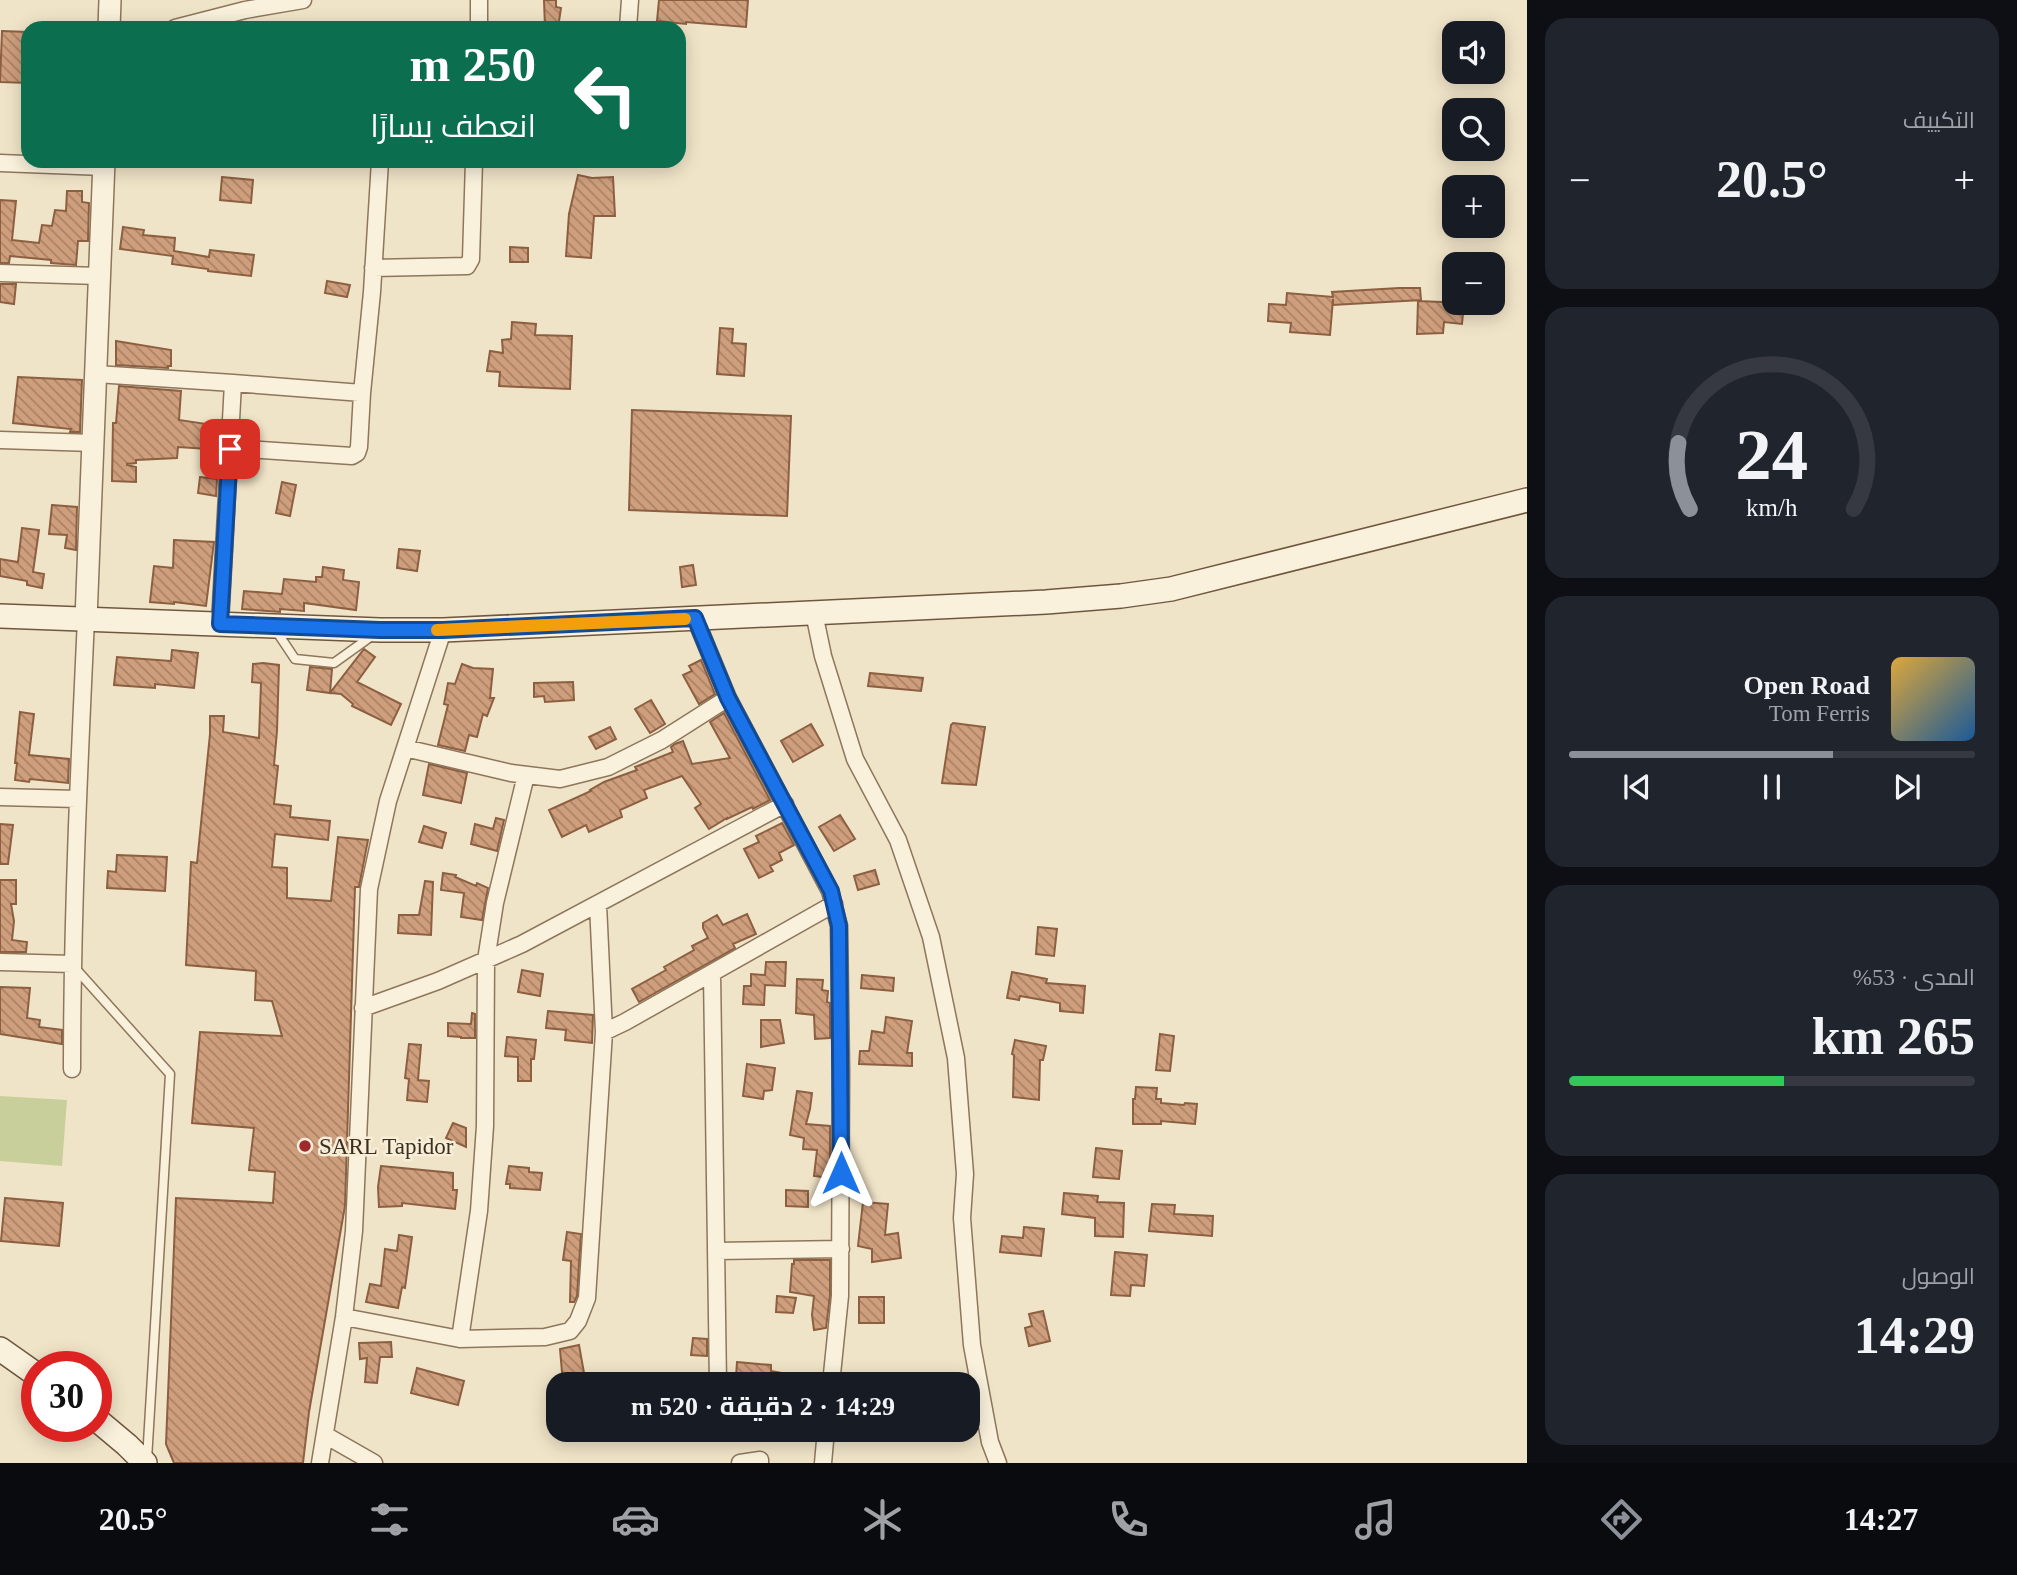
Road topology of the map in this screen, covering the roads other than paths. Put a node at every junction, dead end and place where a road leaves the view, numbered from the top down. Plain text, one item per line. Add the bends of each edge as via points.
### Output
1 (110, 0) edge
2 (303, 0) edge
3 (479, 0) edge
4 (630, 0) edge
5 (109, 21) edge
6 (202, 21) edge
7 (479, 21) edge
8 (628, 21) edge
9 (0, 163) edge
10 (21, 163) edge
11 (104, 168) edge
12 (380, 168) edge
13 (474, 168) edge
14 (373, 268) junction
15 (0, 273) edge
16 (99, 276) junction
17 (96, 374) junction
18 (233, 383) junction
19 (362, 393) junction
20 (0, 440) edge
21 (93, 443) junction
22 (230, 449) junction
23 (1527, 500) edge
24 (814, 612) junction
25 (0, 616) edge
26 (695, 618) junction
27 (86, 620) junction
28 (220, 624) junction
29 (274, 626) junction
30 (380, 630) junction
31 (443, 630) junction
32 (728, 698) junction
33 (405, 748) junction
34 (526, 775) junction
35 (0, 797) edge
36 (77, 799) junction
37 (785, 804) junction
38 (598, 904) junction
39 (834, 904) junction
40 (486, 960) junction
41 (0, 962) edge
42 (72, 964) junction
43 (712, 973) junction
44 (363, 1008) junction
45 (604, 1032) junction
46 (72, 1069) dead end
47 (841, 1249) junction
48 (716, 1251) junction
49 (344, 1317) junction
50 (460, 1339) junction
51 (0, 1349) edge
52 (21, 1364) edge
53 (718, 1372) edge
54 (832, 1372) edge
55 (112, 1432) edge
56 (325, 1435) junction
57 (825, 1442) edge
58 (146, 1463) edge
59 (320, 1463) edge
60 (374, 1463) edge
61 (740, 1463) edge
62 (760, 1463) edge
63 (823, 1463) edge
64 (999, 1463) edge

1 - 5 street
2 - 6 street
3 - 7 street
4 - 8 street
9 - 10 street
11 - 16 street
12 - 14 street
13 - 14 street via 471,259 467,266
14 - 19 street
15 - 16 street
16 - 17 street
17 - 18 street
17 - 21 street
18 - 19 street
18 - 22 street
19 - 22 street via 359,447 352,456
20 - 21 street
21 - 27 street
22 - 28 street
23 - 24 main road via 1171,589 1046,601
24 - 26 main road
24 - 64 street via 855,758 898,840 931,937 956,1058 971,1345 990,1442
25 - 27 main road
26 - 31 main road
26 - 32 street
27 - 28 main road
27 - 36 street
28 - 29 main road
29 - 30 main road
29 - 30 lane via 295,659 334,663
30 - 31 main road
31 - 33 street
32 - 34 street via 662,740 608,767 560,779
32 - 37 street
33 - 34 street
33 - 44 street via 388,800 369,889
34 - 40 street
35 - 36 street
36 - 42 street
37 - 38 street
37 - 39 street
38 - 40 street
38 - 45 street
39 - 43 street
39 - 47 street via 839,926
40 - 44 street
40 - 50 street via 485,1126 479,1212
41 - 42 street
42 - 46 street
42 - 58 lane via 170,1074
43 - 45 street
43 - 48 street
44 - 49 street via 354,1231
45 - 50 street via 587,1298 578,1321 570,1331 545,1337
47 - 48 street
47 - 54 street
48 - 53 street
49 - 50 street
49 - 56 street
51 - 52 main road
55 - 58 main road
56 - 59 street
56 - 60 street
57 - 63 street
61 - 62 street

